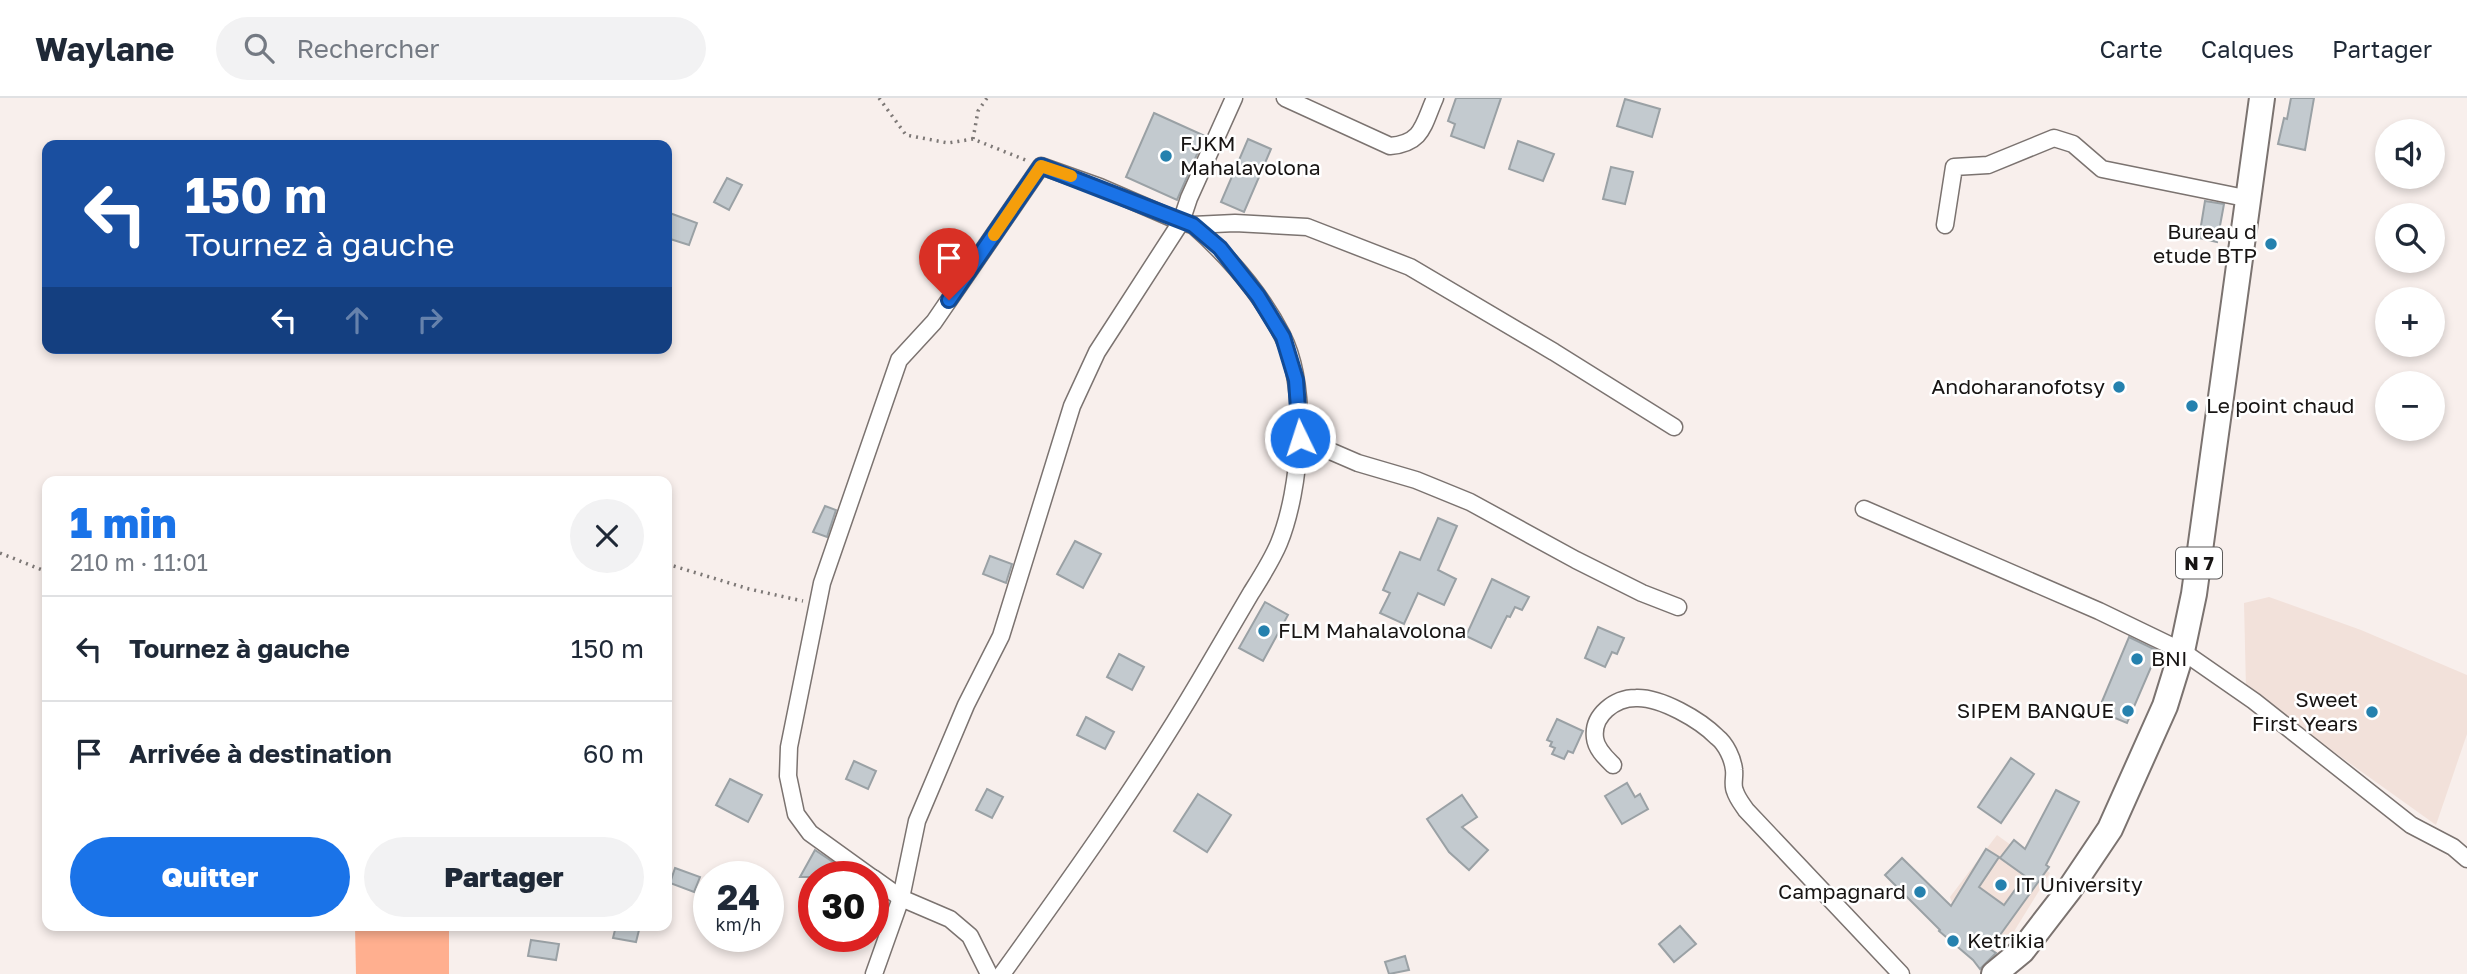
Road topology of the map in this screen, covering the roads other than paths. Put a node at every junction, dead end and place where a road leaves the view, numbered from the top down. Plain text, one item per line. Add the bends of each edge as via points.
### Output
1 (1234, 98) edge
2 (1284, 98) edge
3 (1435, 98) edge
4 (2262, 98) edge
5 (2250, 199) junction
6 (1187, 224) junction
7 (1945, 225) dead end
8 (1674, 427) dead end
9 (1300, 438) junction
10 (1864, 509) dead end
11 (1678, 607) dead end
12 (2182, 651) junction
13 (1613, 765) dead end
14 (2467, 859) edge
15 (849, 861) edge
16 (889, 890) edge
17 (901, 898) junction
18 (874, 974) edge
19 (989, 974) edge
20 (1002, 974) edge
21 (1901, 974) edge
22 (1994, 974) edge

1 - 6 street via 1189,198
2 - 3 street via 1390,145 1413,140
4 - 5 main road, N 7
5 - 7 street via 2102,169 2073,144 2054,138 1988,165 1954,167
5 - 12 main road, N 7
6 - 8 street via 1307,227 1410,267
6 - 9 street via 1220,248 1283,337 1296,380
6 - 15 street via 1041,166 934,322 899,360 826,571 789,747 788,776 796,814 810,833
6 - 17 street via 1097,352 1072,406 1001,636 917,821
9 - 11 street via 1470,502 1576,560
9 - 20 street via 1292,504 1279,544 1109,824
10 - 12 street
12 - 14 street via 2254,701 2411,825
12 - 22 main road, N 7 via 2165,706 2110,829 2022,951
13 - 21 street via 1595,739 1597,722 1613,702 1637,698 1694,717 1720,738 1729,753 1735,769 1733,789 1746,810
16 - 17 street
17 - 18 street
17 - 19 street via 960,927 970,936

